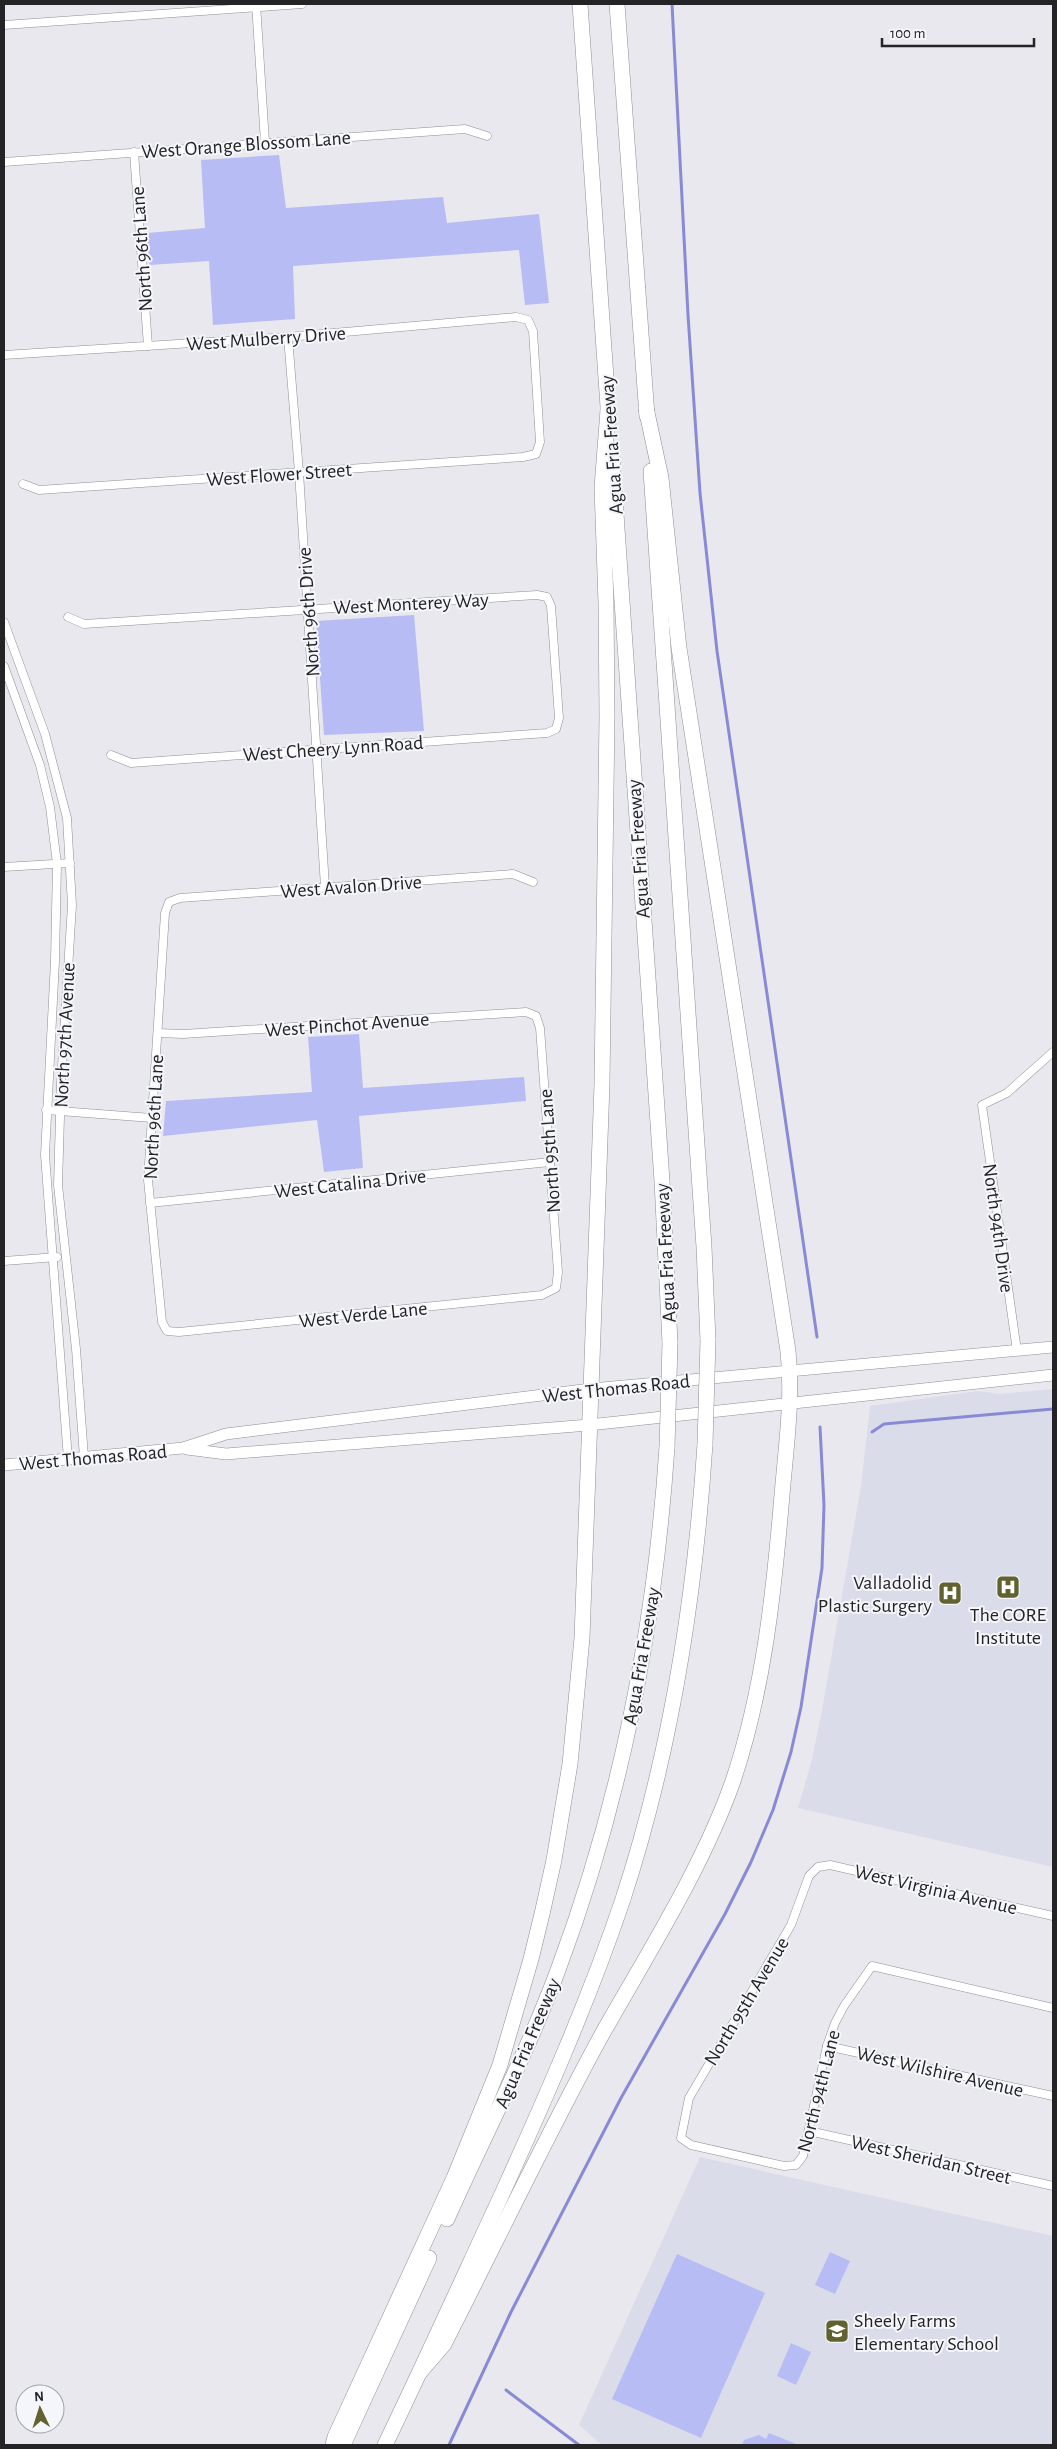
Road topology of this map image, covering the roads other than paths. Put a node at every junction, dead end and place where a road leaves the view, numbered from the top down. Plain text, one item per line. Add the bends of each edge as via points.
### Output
1 (302, 4) edge
2 (580, 4) edge
3 (617, 4) edge
4 (257, 5) edge
5 (4, 25) edge
6 (487, 136) dead end
7 (265, 142) junction
8 (134, 152) junction
9 (4, 162) edge
10 (288, 337) junction
11 (148, 346) junction
12 (4, 355) edge
13 (646, 408) junction
14 (608, 410) junction
15 (536, 454) joint
16 (299, 472) junction
17 (23, 484) dead end
18 (307, 609) junction
19 (68, 617) dead end
20 (4, 622) edge
21 (4, 666) edge
22 (556, 729) joint
23 (316, 750) junction
24 (111, 755) dead end
25 (70, 863) junction
26 (57, 864) junction
27 (4, 867) edge
28 (533, 882) dead end
29 (325, 888) junction
30 (169, 902) joint
31 (536, 1016) joint
32 (158, 1033) junction
33 (1053, 1052) edge
34 (46, 1110) junction
35 (60, 1112) junction
36 (152, 1118) junction
37 (550, 1162) junction
38 (150, 1203) junction
39 (66, 1257) junction
40 (54, 1258) junction
41 (4, 1261) edge
42 (556, 1288) joint
43 (167, 1331) joint
44 (1053, 1347) edge
45 (1017, 1351) junction
46 (790, 1371) junction
47 (1053, 1375) edge
48 (591, 1389) junction
49 (790, 1405) junction
50 (590, 1426) junction
51 (183, 1448) junction
52 (84, 1457) junction
53 (68, 1459) junction
54 (4, 1465) edge
55 (818, 1867) joint
56 (1053, 1916) edge
57 (1053, 2008) edge
58 (827, 2046) junction
59 (1053, 2096) edge
60 (809, 2131) junction
61 (796, 2165) joint
62 (1053, 2186) edge
63 (420, 2372) junction
64 (333, 2445) edge
65 (343, 2445) edge
66 (385, 2445) edge

1 - 4 street
2 - 14 highway, Agua Fria Freeway
3 - 13 highway, Agua Fria Freeway
4 - 5 street
4 - 7 street
6 - 7 street, West Orange Blossom Lane via 465,129
7 - 8 street, West Orange Blossom Lane
8 - 9 street, West Orange Blossom Lane
8 - 11 street, North 96th Lane
10 - 11 street, West Mulberry Drive
10 - 15 street, West Mulberry Drive via 516,317 528,320 533,331 540,442
10 - 16 street, North 96th Drive
11 - 12 street, West Mulberry Drive
13 - 46 highway via 661,478 679,648
13 - 63 highway, Agua Fria Freeway, bridge via 705,1256 708,1340 705,1444 697,1547 679,1670 655,1783 602,1962 569,2045
14 - 48 highway via 602,488 607,716 602,1074
14 - 65 highway, Agua Fria Freeway, bridge via 662,1181 670,1343 667,1448 655,1574 638,1688 615,1787 585,1894 558,1970 518,2067
15 - 16 street, West Flower Street
16 - 17 street, West Flower Street via 39,490
16 - 18 street, North 96th Drive
18 - 19 street, West Monterey Way via 84,624
18 - 22 street, West Monterey Way via 547,597 551,606 558,709
18 - 23 street, North 96th Drive
20 - 25 street, North 97th Avenue via 45,734 60,787 67,818
21 - 26 street, North 97th Avenue via 40,765 50,808
22 - 23 street, West Cheery Lynn Road via 547,733
23 - 24 street, West Cheery Lynn Road via 131,763
23 - 29 street, North 96th Drive
25 - 26 street
25 - 35 street, North 97th Avenue via 72,904
26 - 27 street
26 - 34 street, North 97th Avenue
28 - 29 street, West Avalon Drive via 513,874
29 - 30 street, West Avalon Drive via 180,898
30 - 32 street, North 96th Lane via 165,913
31 - 32 street, West Pinchot Avenue via 526,1012
31 - 37 street, North 95th Lane via 540,1028
32 - 36 street, North 96th Lane
33 - 45 street, North 94th Drive via 1007,1093 982,1105
34 - 35 street
34 - 40 street, North 97th Avenue via 45,1155
35 - 36 street
35 - 39 street, North 97th Avenue via 58,1185
36 - 38 street, North 96th Lane via 148,1180
37 - 38 street, West Catalina Drive
37 - 42 street, North 95th Lane via 558,1272
38 - 43 street, North 96th Lane via 162,1322
39 - 40 street
39 - 52 street, North 97th Avenue
40 - 41 street
40 - 53 street, North 97th Avenue
42 - 43 street, West Verde Lane via 542,1296
44 - 45 main road, West Thomas Road
45 - 46 main road, West Thomas Road
46 - 48 main road, West Thomas Road
46 - 49 highway
47 - 49 main road, West Thomas Road
48 - 50 highway
48 - 51 main road, West Thomas Road via 226,1434
49 - 50 main road, West Thomas Road
49 - 63 highway via 767,1628 752,1712 733,1781 698,1860 549,2134 444,2344
50 - 51 main road, West Thomas Road via 226,1454
50 - 64 highway via 582,1638 570,1764 554,1860 531,1959 507,2044 484,2107
51 - 52 main road, West Thomas Road
52 - 53 main road, West Thomas Road
53 - 54 main road, West Thomas Road
55 - 56 street, West Virginia Avenue via 830,1865
55 - 61 street, North 95th Avenue via 809,1876 791,1925 689,2098 682,2138 691,2145 784,2166
57 - 58 street, North 94th Lane via 872,1966 844,2006
58 - 59 street, West Wilshire Avenue
58 - 60 street, North 94th Lane
60 - 61 street, North 94th Lane via 803,2156
60 - 62 street, West Sheridan Street
63 - 66 highway, Agua Fria Freeway

